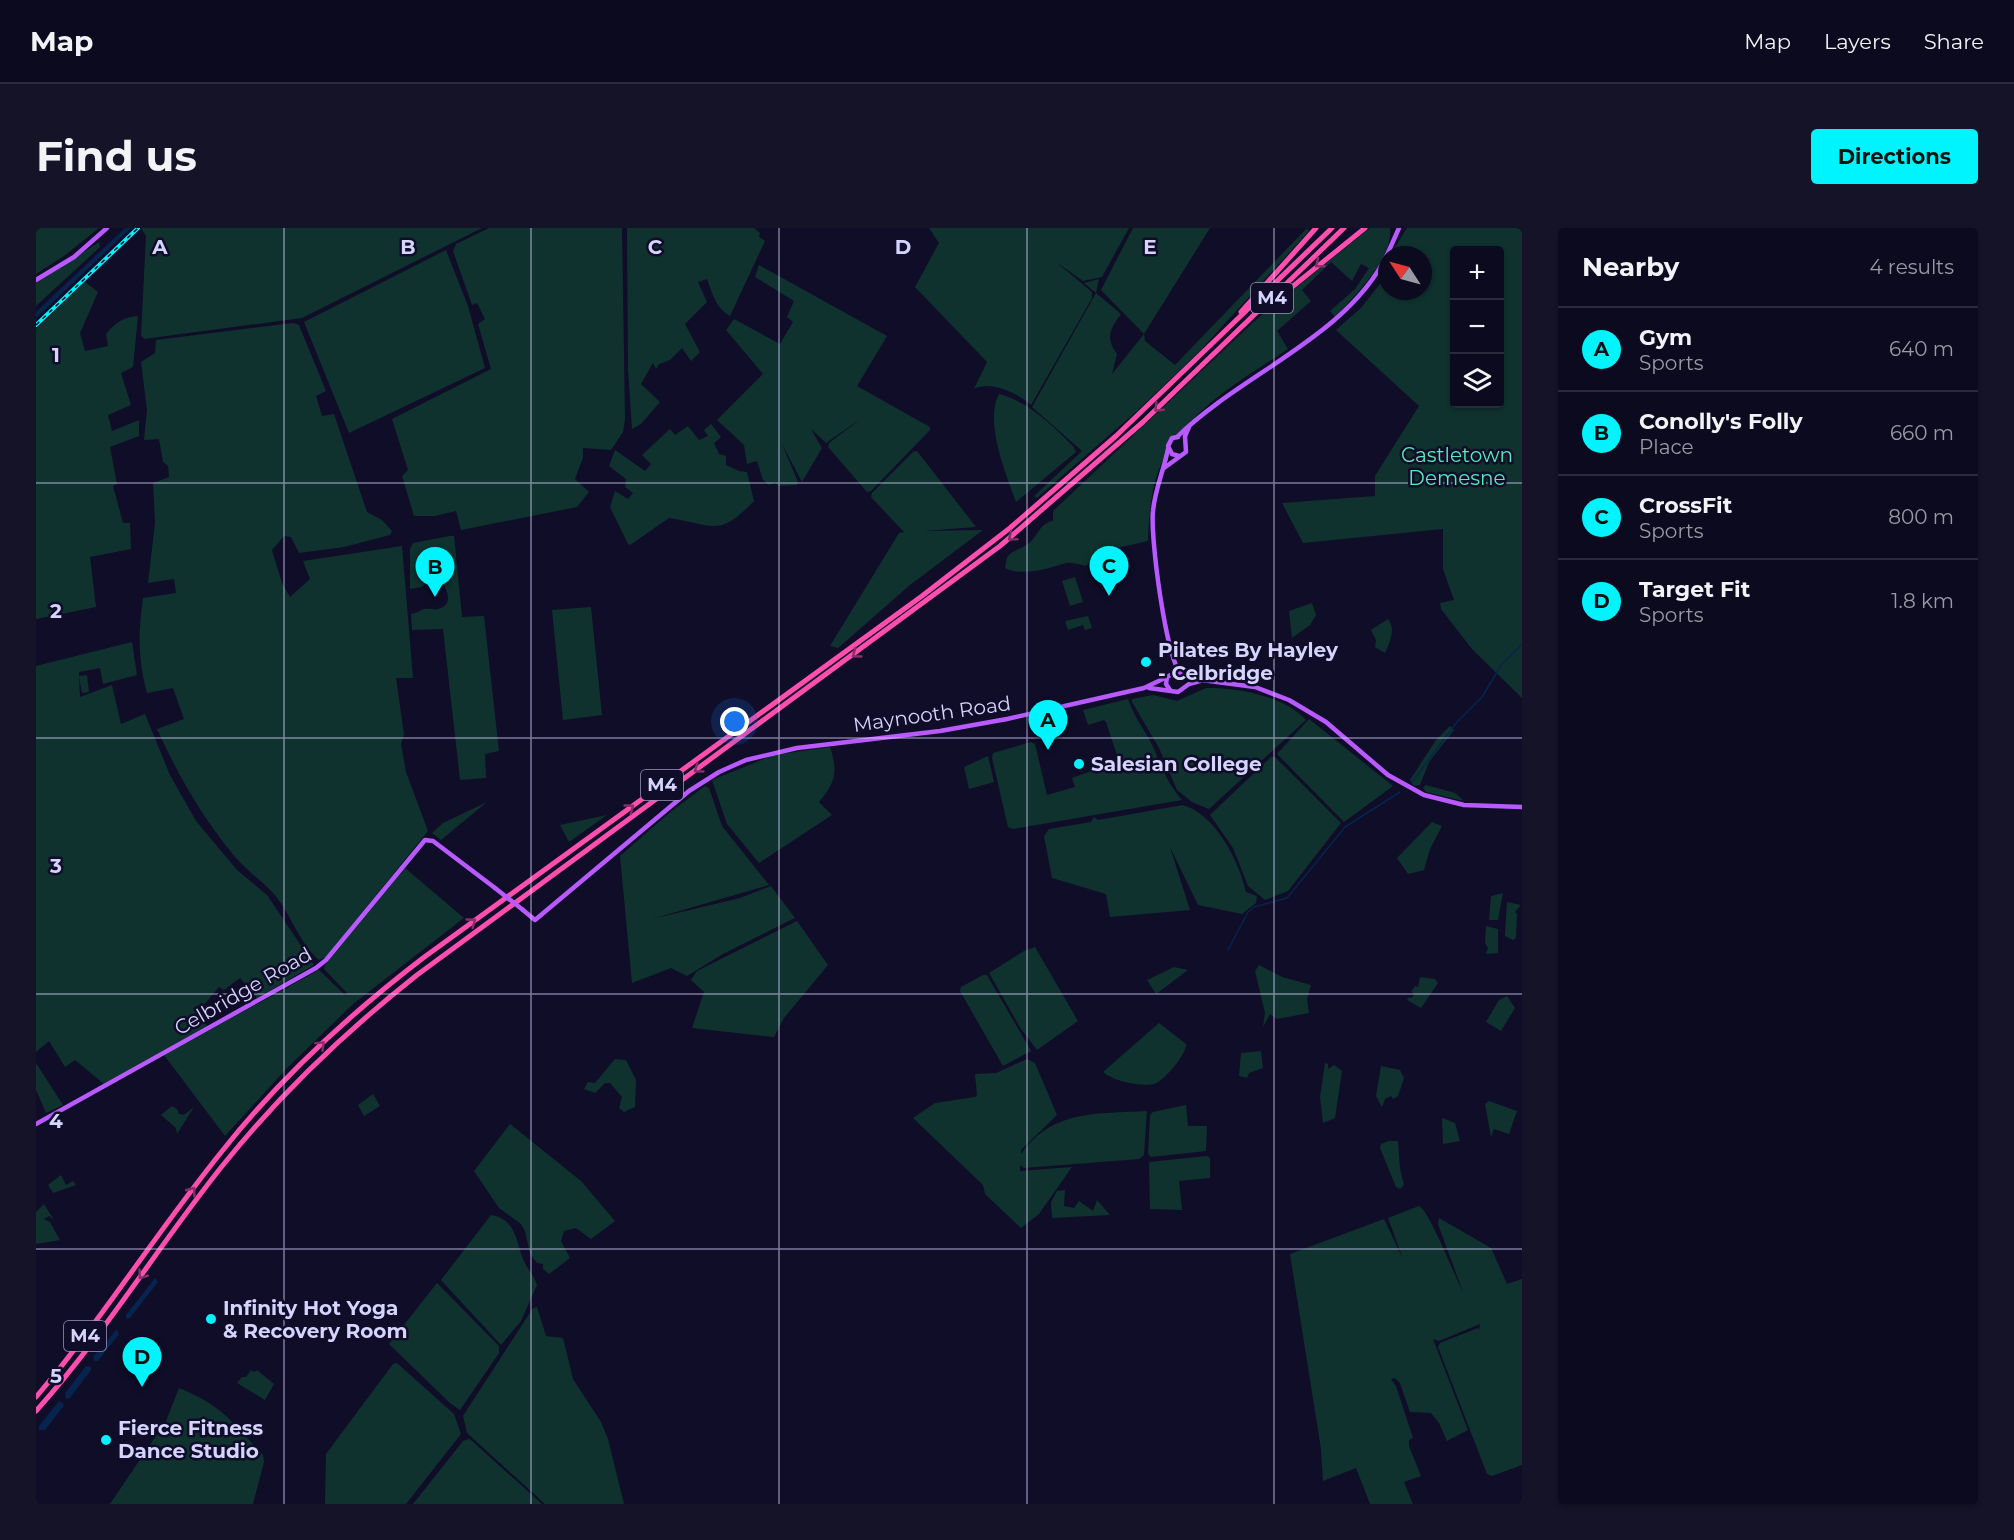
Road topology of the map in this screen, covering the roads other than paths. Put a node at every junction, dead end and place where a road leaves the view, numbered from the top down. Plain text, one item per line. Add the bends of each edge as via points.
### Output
1 (107, 228) edge
2 (1316, 228) edge
3 (1332, 228) edge
4 (1344, 228) edge
5 (1365, 228) edge
6 (1397, 228) edge
7 (1390, 246) edge
8 (1378, 270) edge
9 (36, 280) edge
10 (1195, 361) junction
11 (1200, 368) junction
12 (1192, 422) junction
13 (1177, 437) junction
14 (1187, 444) junction
15 (1168, 449) junction
16 (1179, 456) junction
17 (1160, 475) junction
18 (1171, 654) junction
19 (1182, 675) junction
20 (1168, 676) junction
21 (1214, 681) junction
22 (1184, 687) junction
23 (1144, 688) junction
24 (1170, 690) junction
25 (1522, 807) edge
26 (495, 888) joint
27 (36, 1124) edge
28 (131, 1273) junction
29 (119, 1307) junction
30 (36, 1392) edge
31 (36, 1397) edge
32 (36, 1411) edge
33 (36, 1417) edge

1 - 9 main road via 74,256
2 - 10 highway
3 - 10 highway, M4
4 - 11 highway, M4
5 -> 11 highway via 1269,305
6 - 7 main road
8 - 12 main road via 1344,313
28 -> 10 highway, M4 via 246,1122 346,1020 423,957 968,561 1065,482
11 -> 29 highway, M4 via 1070,488 966,573 547,878 361,1021 312,1066 246,1137
12 - 13 main road
12 - 14 main road via 1186,433
13 - 14 main road
13 - 15 main road via 1170,441
14 - 16 main road via 1186,452
15 - 16 main road
15 - 17 main road
16 - 17 main road
17 - 18 main road via 1152,531
18 - 19 main road
18 - 20 main road
19 - 20 main road
19 - 21 main road
19 - 22 main road
20 - 23 main road, Maynooth Road
20 - 24 main road via 1166,684
21 - 22 main road
21 - 25 main road via 1255,687 1289,700 1326,722 1401,783 1424,795 1464,805
22 - 24 main road via 1178,692
23 - 24 main road, Maynooth Road
23 - 26 main road, Maynooth Road, bridge via 997,721 764,755 713,775 676,801 535,920
26 - 27 main road, Celbridge Road via 427,839 423,841 319,966
28 - 30 highway
28 - 31 highway, M4
29 - 32 highway, M4
29 - 33 highway

